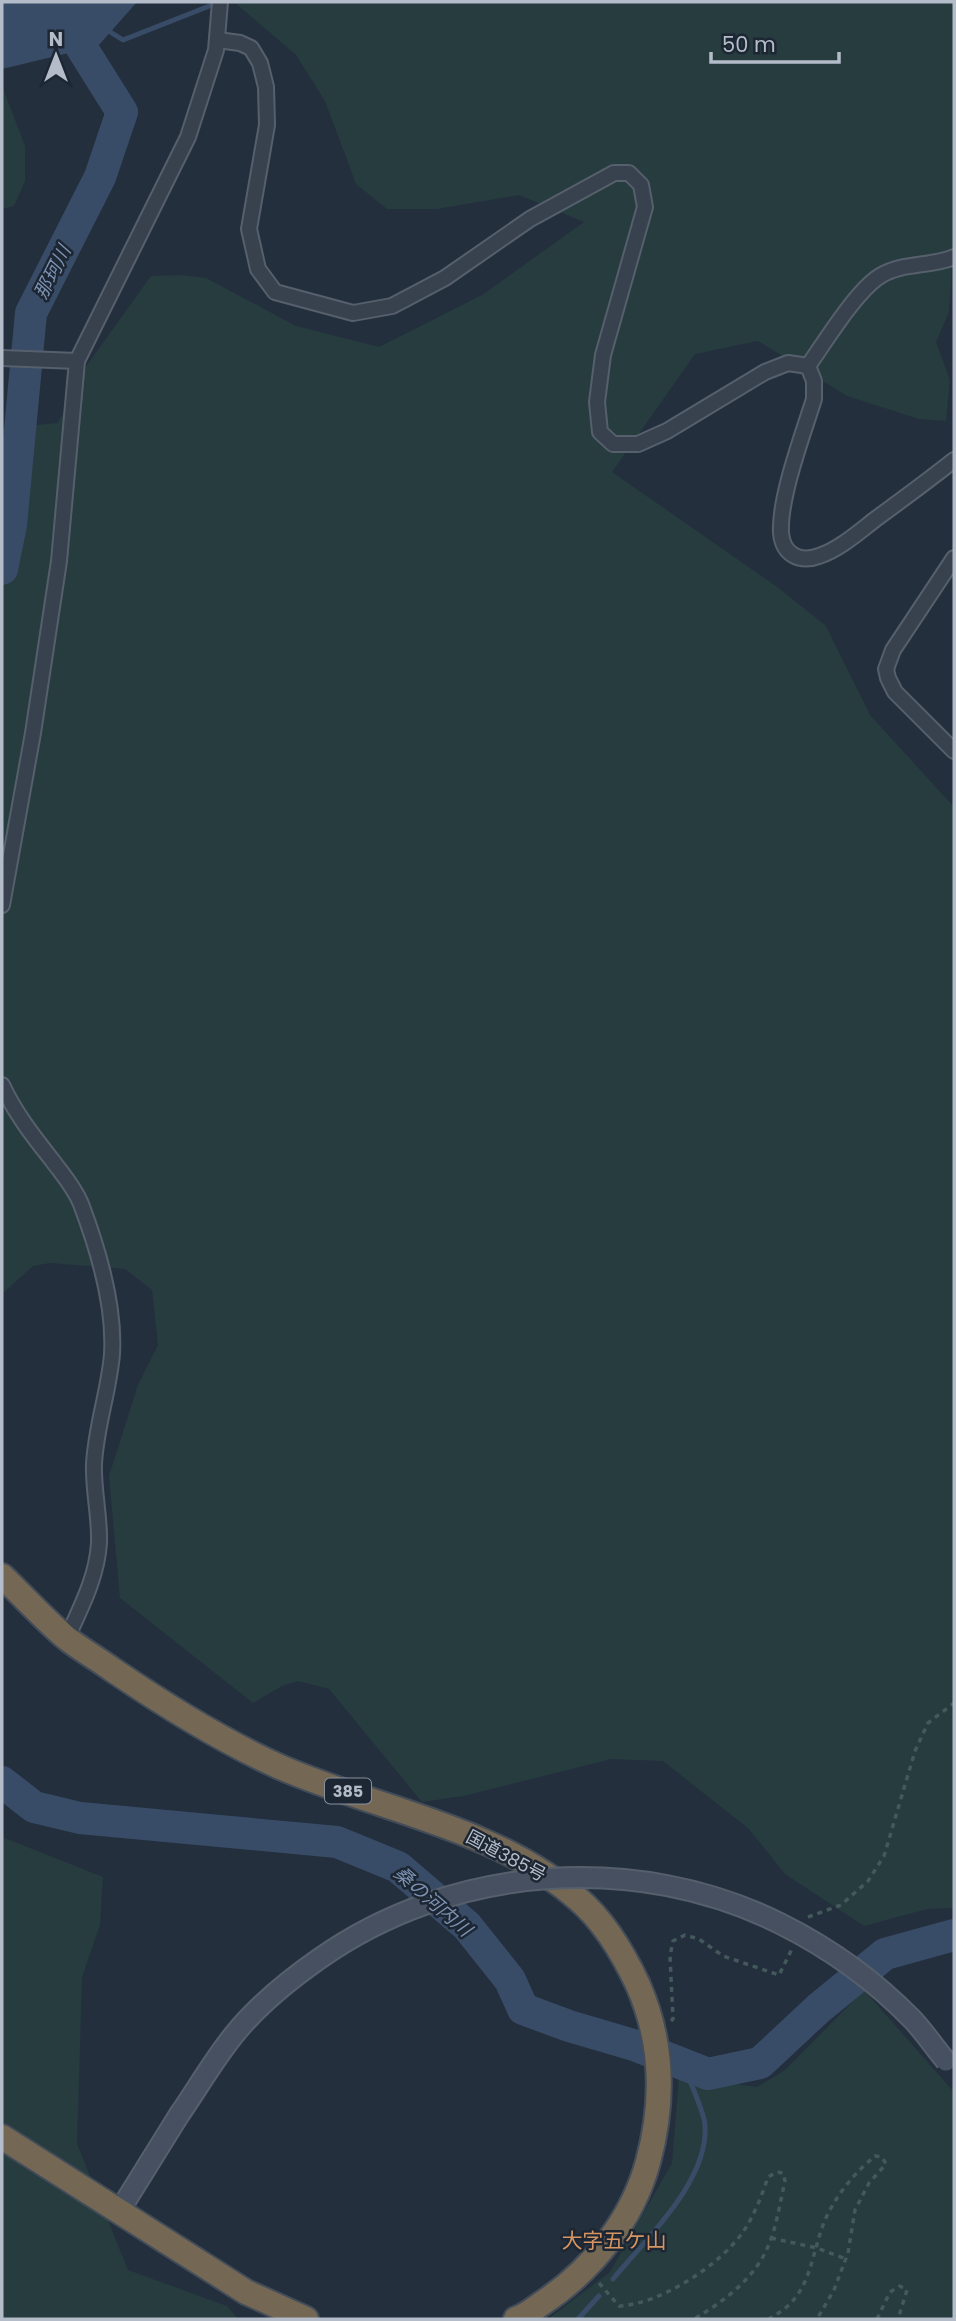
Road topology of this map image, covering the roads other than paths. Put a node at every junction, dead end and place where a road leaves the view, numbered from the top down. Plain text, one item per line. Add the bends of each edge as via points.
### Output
1 (220, 2) edge
2 (218, 40) junction
3 (954, 257) edge
4 (2, 358) edge
5 (77, 361) junction
6 (808, 366) junction
7 (954, 460) edge
8 (954, 558) edge
9 (954, 751) edge
10 (2, 905) edge
11 (2, 1086) edge
12 (2, 1576) edge
13 (66, 1638) junction
14 (950, 2066) edge
15 (2, 2137) edge
16 (120, 2210) junction
17 (306, 2319) edge
18 (516, 2319) edge

1 - 2 street
2 - 5 street via 188,137
2 - 6 street via 251,48 267,87 267,125 249,229 258,269 275,292 353,313 392,306 445,278 542,213 614,173 629,173 641,185 645,207 603,355 597,402 600,432 613,444 638,443 667,431 765,372 788,363
3 - 6 street via 879,276
4 - 5 street
5 - 10 street via 60,561
6 - 7 street via 814,399 782,512 784,548 793,556 820,556 852,538
8 - 9 street via 892,650 886,668 895,692
11 - 13 street via 81,1204 112,1312 112,1355 94,1466 97,1563
12 - 13 highway, 国道385号 / 385
13 - 18 highway, 国道385号 / 385 via 151,1696 280,1767 480,1839 530,1865 579,1899 613,1941 633,1975 654,2032 660,2081 656,2132 629,2209 607,2244 554,2296
14 - 16 main road, bridge via 914,2021 831,1952 736,1904 651,1882 563,1877 490,1885 427,1903 347,1940 290,1982 234,2035
15 - 16 highway
16 - 17 highway via 246,2292

